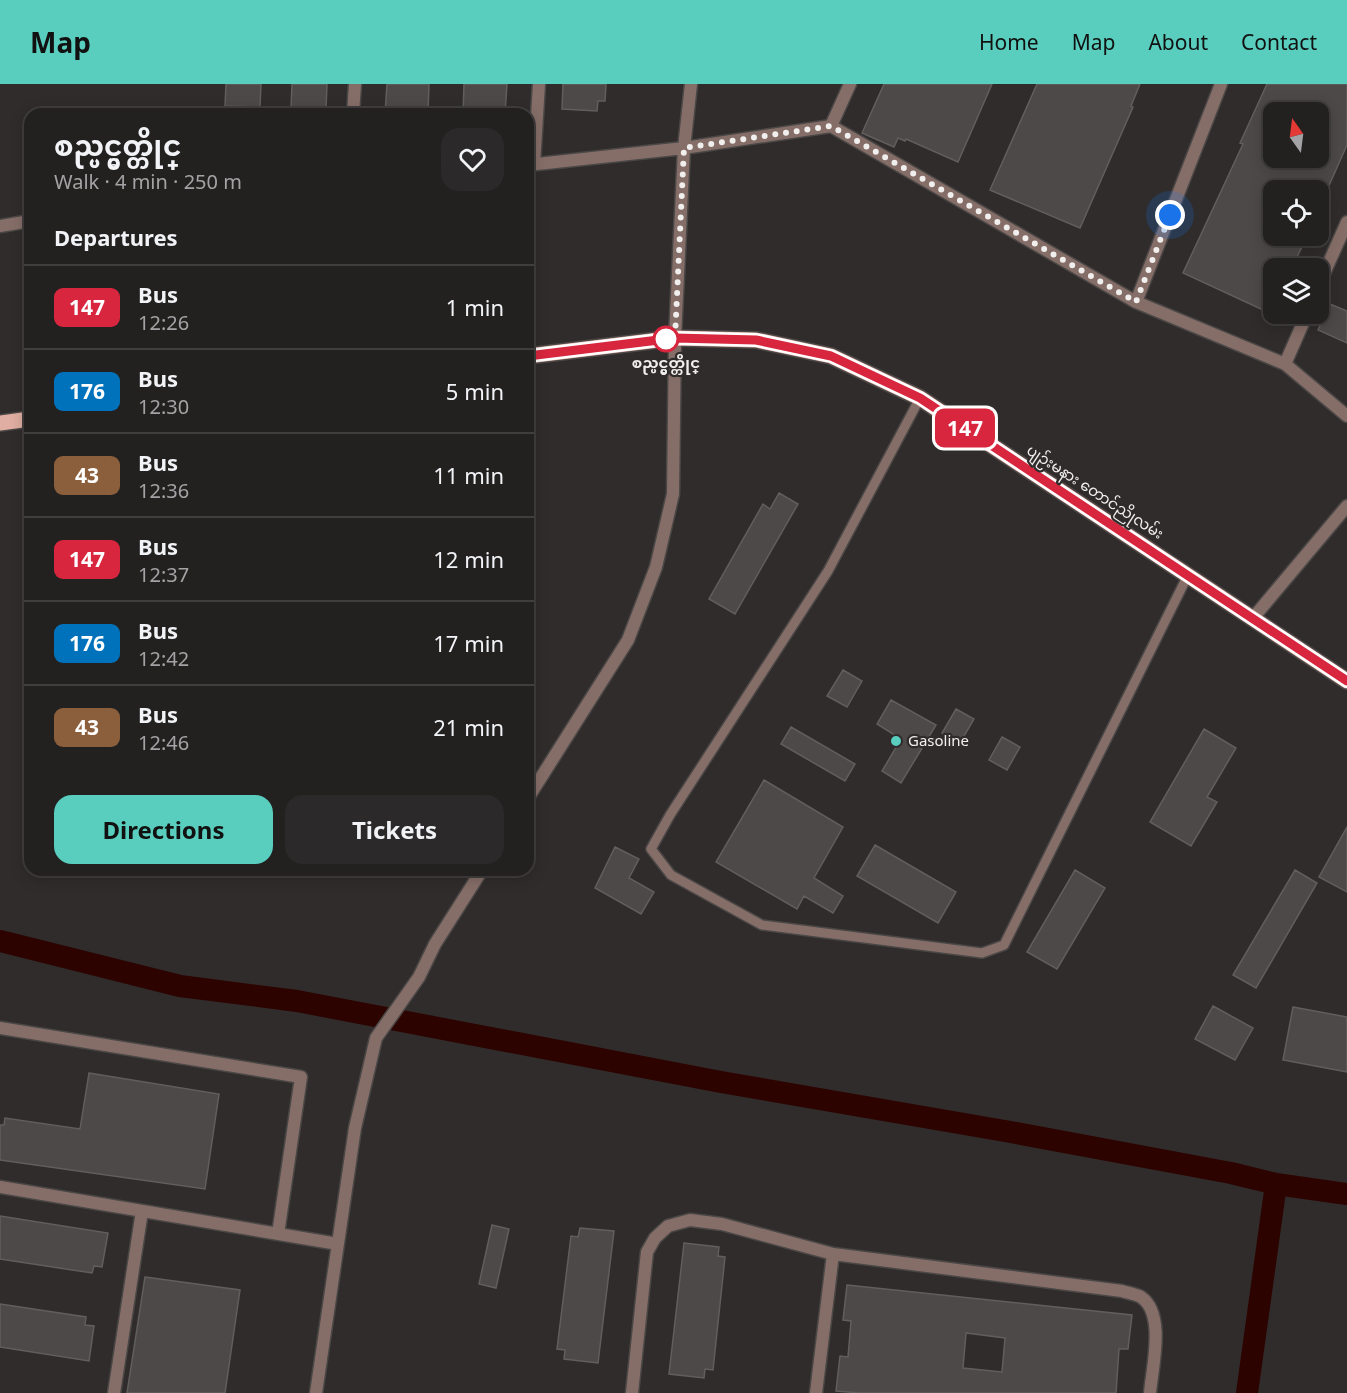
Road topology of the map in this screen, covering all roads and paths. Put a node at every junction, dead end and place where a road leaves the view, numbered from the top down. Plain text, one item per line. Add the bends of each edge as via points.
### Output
1 (355, 84) edge
2 (539, 84) edge
3 (691, 84) edge
4 (850, 84) edge
5 (1221, 84) edge
6 (353, 108) edge
7 (831, 126) junction
8 (534, 134) edge
9 (684, 148) junction
10 (534, 164) edge
11 (24, 222) edge
12 (1347, 222) edge
13 (0, 226) edge
14 (1329, 262) edge
15 (1136, 302) junction
16 (1303, 324) edge
17 (675, 338) junction
18 (534, 355) edge
19 (1285, 364) junction
20 (920, 398) junction
21 (1347, 416) edge
22 (24, 420) edge
23 (0, 423) edge
24 (1347, 506) edge
25 (1188, 575) junction
26 (1252, 618) junction
27 (1347, 681) edge
28 (534, 789) edge
29 (478, 876) edge
30 (0, 1028) edge
31 (0, 1187) edge
32 (142, 1211) junction
33 (278, 1234) junction
34 (338, 1244) junction
35 (833, 1254) junction
36 (114, 1393) edge
37 (316, 1393) edge
38 (632, 1393) edge
39 (816, 1393) edge
40 (1150, 1393) edge

1 - 6 street
2 - 8 street
3 - 9 street
4 - 7 street
5 - 15 street
7 - 9 street
7 - 15 street
9 - 10 street
9 - 17 street
11 - 13 street
12 - 14 street
15 - 19 street
16 - 19 street
17 - 18 main road, ပျဉ်းမနား တောင်ညိုလမ်း
17 - 20 main road, ပျဉ်းမနား တောင်ညိုလမ်း via 756,340 831,356
17 - 28 street via 674,494 656,567 628,640
19 - 21 street
20 - 25 main road, ပျဉ်းမနား တောင်ညိုလမ်း
20 - 25 lane via 828,571 651,849 671,875 762,925 982,953 1004,945
22 - 23 main road
24 - 26 street
25 - 26 main road, ပျဉ်းမနား တောင်ညိုလမ်း
26 - 27 main road, ပျဉ်းမနား တောင်ညိုလမ်း
29 - 34 street via 419,977 376,1038 356,1128
30 - 33 street via 301,1077
31 - 32 street
32 - 33 street
32 - 36 street
33 - 34 street
34 - 37 street
35 - 38 street via 722,1224 690,1220 668,1226 647,1252
35 - 39 street
35 - 40 street via 1122,1291 1141,1297 1151,1309 1156,1328

